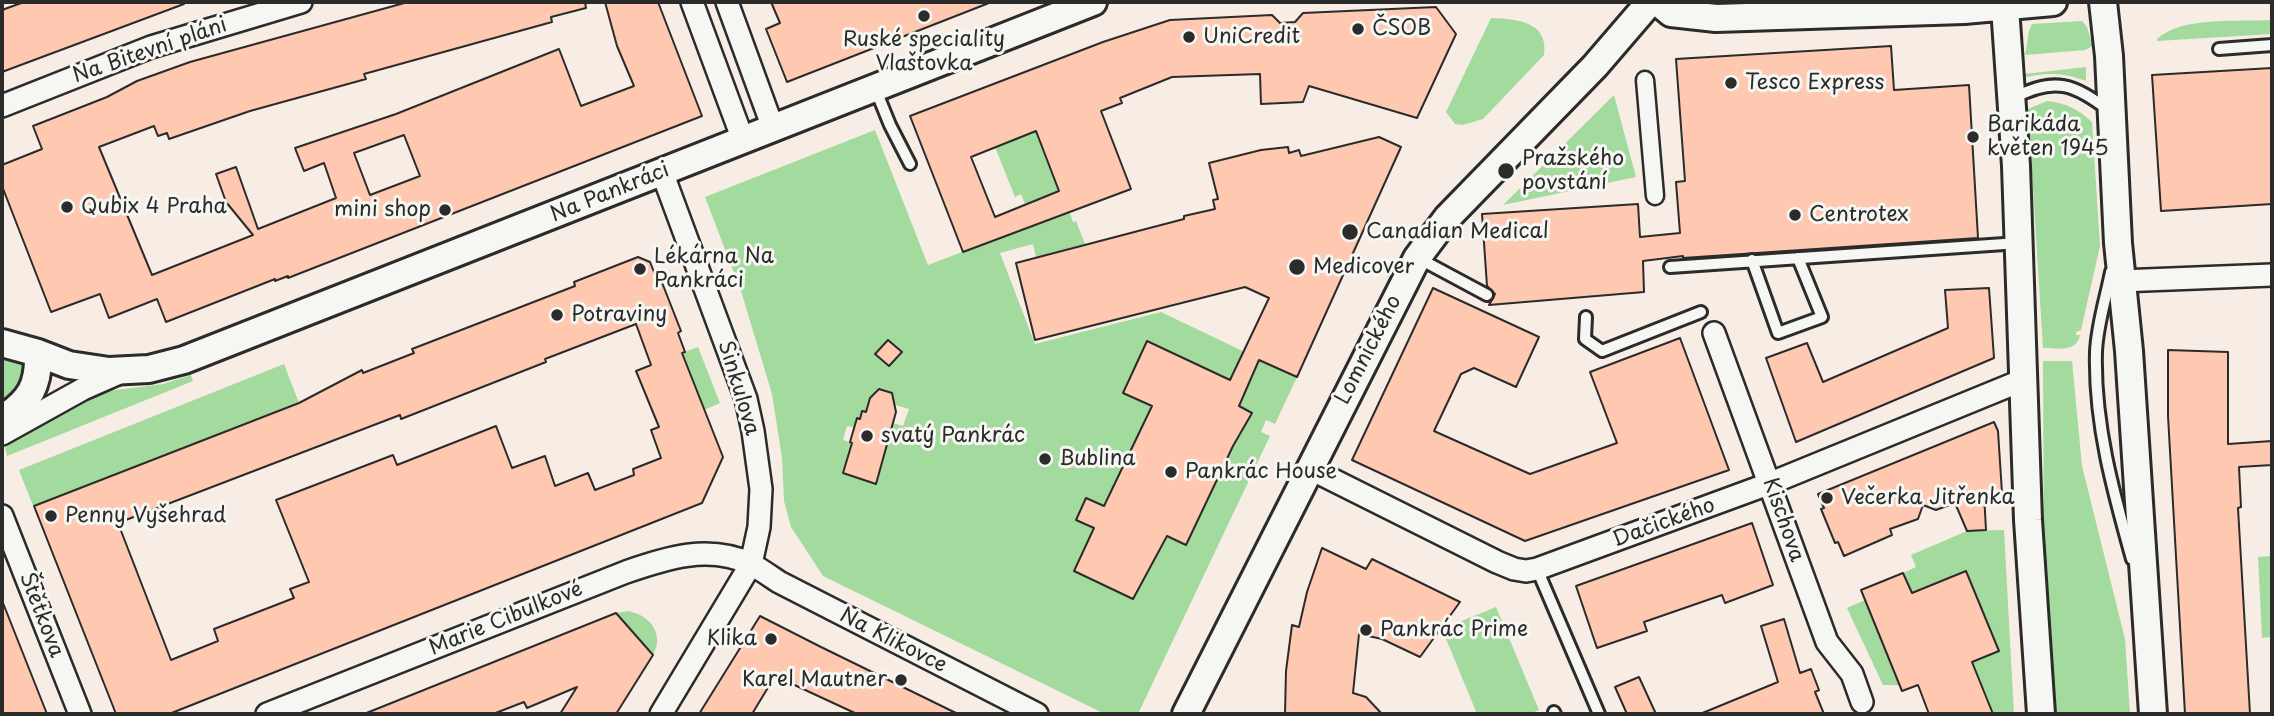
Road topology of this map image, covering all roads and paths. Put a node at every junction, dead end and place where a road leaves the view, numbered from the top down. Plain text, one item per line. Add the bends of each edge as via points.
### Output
1 (301, 2) edge
2 (692, 2) edge
3 (727, 2) edge
4 (1093, 2) edge
5 (1650, 2) edge
6 (1658, 2) edge
7 (2053, 2) edge
8 (2103, 2) edge
9 (2006, 4) edge
10 (2272, 45) edge
11 (2219, 49) dead end
12 (1645, 80) dead end
13 (874, 88) junction
14 (2011, 99) junction
15 (2, 106) edge
16 (2112, 112) junction
17 (774, 128) junction
18 (743, 140) junction
19 (910, 164) dead end
20 (662, 172) junction
21 (1655, 196) dead end
22 (2019, 243) junction
23 (2118, 243) junction
24 (1417, 258) junction
25 (1798, 258) junction
26 (1752, 260) junction
27 (1670, 267) dead end
28 (2272, 275) edge
29 (2120, 281) junction
30 (1486, 295) dead end
31 (1701, 312) dead end
32 (1586, 317) dead end
33 (2, 324) edge
34 (1714, 333) dead end
35 (2, 343) edge
36 (38, 352) junction
37 (124, 371) junction
38 (2023, 380) junction
39 (2, 419) edge
40 (2, 434) edge
41 (1310, 468) junction
42 (1771, 484) junction
43 (2, 516) edge
44 (751, 564) junction
45 (1537, 569) junction
46 (2144, 602) junction
47 (1862, 702) dead end
48 (80, 714) edge
49 (267, 714) edge
50 (662, 714) edge
51 (1037, 714) edge
52 (1186, 714) edge
53 (1599, 714) edge
54 (2041, 714) edge
55 (2153, 714) edge

1 - 15 street, Na Bitevní pláni via 151,47
2 - 18 street
3 - 17 street
4 - 13 street, Na Pankráci
5 - 24 street, Lomnického via 1595,66 1447,218
6 - 9 street via 1671,13 1716,18
7 - 9 street
8 - 16 street
9 - 14 street
10 - 11 lane
12 - 21 street
13 - 17 street, Na Pankráci
13 - 19 lane
14 - 16 lane via 2029,90 2066,85
14 - 22 street
16 - 23 street
17 - 18 street, Na Pankráci
18 - 20 street, Na Pankráci
20 - 37 street, Na Pankráci via 201,355
20 - 44 street, Sinkulova via 754,431 761,489
22 - 25 lane
22 - 38 street
23 - 29 street
23 - 46 lane via 2099,328 2096,368 2104,458
24 - 30 lane
24 - 41 street, Lomnického
25 - 26 lane
25 - 26 lane via 1822,317 1777,333
26 - 27 lane
28 - 29 street
29 - 46 street via 2129,351
31 - 32 lane via 1602,351 1585,339
33 - 36 street
34 - 42 street, Kischova
35 - 36 street
36 - 37 street, Na Pankráci via 78,367
36 - 39 street via 34,387 22,405
37 - 40 street, Na Pankráci
38 - 42 street, Dačického
38 - 54 street
41 - 45 street, Dačického via 1497,562 1514,569
41 - 52 street, Lomnického
42 - 45 street, Dačického
42 - 47 street, Kischova via 1827,642 1852,674
43 - 48 street, Štětkova
44 - 49 street, Marie Cibulkové via 715,555 666,558
44 - 50 street, Sinkulova
44 - 51 street, Na Klikovce via 779,583
45 - 53 lane
46 - 55 street

